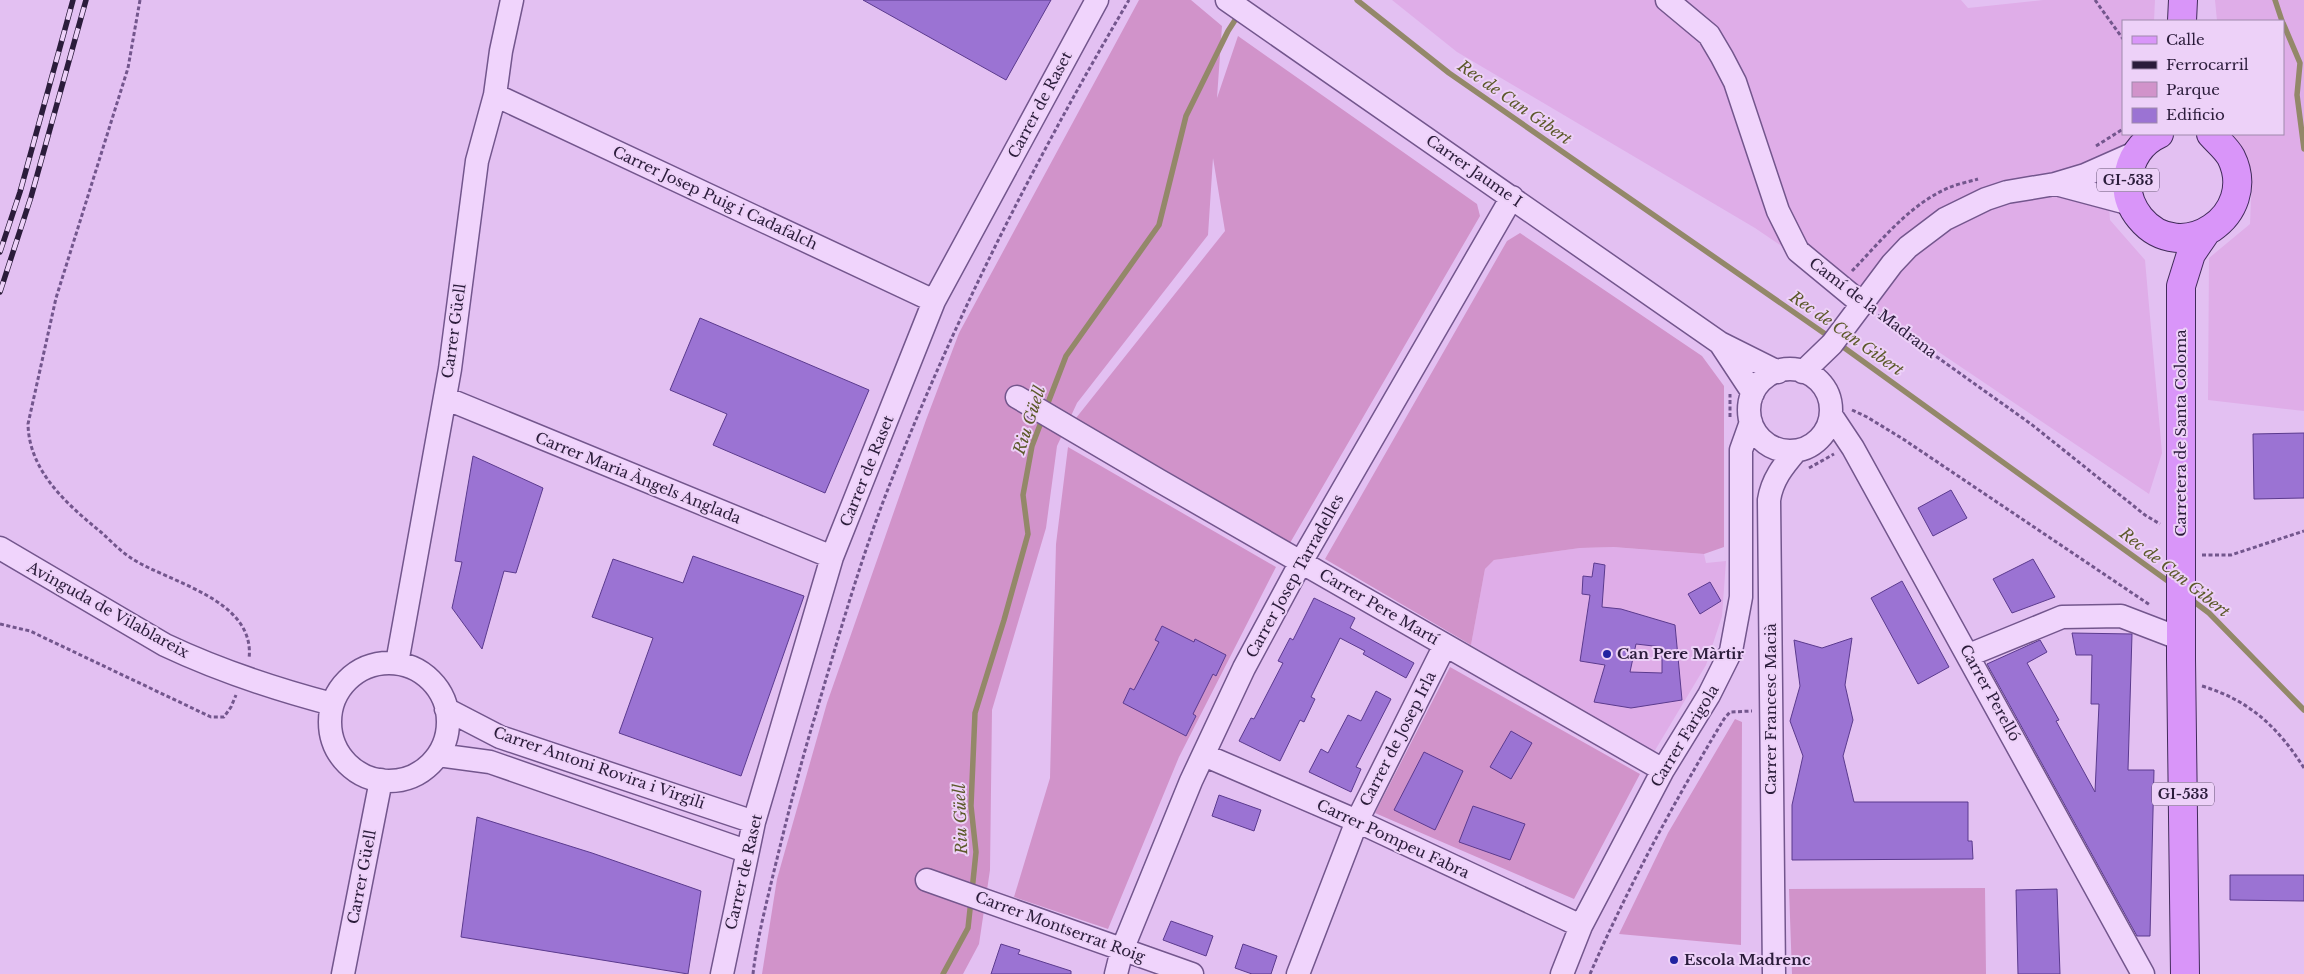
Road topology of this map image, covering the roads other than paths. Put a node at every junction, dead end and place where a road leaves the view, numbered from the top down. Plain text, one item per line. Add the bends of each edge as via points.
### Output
1 (512, 0) edge
2 (1097, 0) edge
3 (1227, 0) edge
4 (1667, 0) edge
5 (2182, 0) edge
6 (2182, 20) edge
7 (495, 95) junction
8 (2158, 135) edge
9 (2211, 136) edge
10 (2137, 152) junction
11 (2055, 184) junction
12 (1512, 197) junction
13 (2131, 204) junction
14 (2153, 229) junction
15 (2206, 232) junction
16 (2181, 286) junction
17 (934, 301) junction
18 (1857, 308) junction
19 (1720, 343) junction
20 (1778, 372) junction
21 (1811, 377) junction
22 (1754, 393) junction
23 (1017, 397) dead end
24 (445, 398) junction
25 (1841, 413) junction
26 (1751, 422) junction
27 (1796, 451) junction
28 (0, 548) edge
29 (832, 558) junction
30 (1301, 562) junction
31 (2174, 628) junction
32 (1445, 645) junction
33 (1969, 654) junction
34 (397, 663) junction
35 (332, 704) junction
36 (446, 709) junction
37 (438, 755) junction
38 (1204, 755) junction
39 (1663, 770) junction
40 (381, 780) junction
41 (1357, 821) junction
42 (754, 822) junction
43 (746, 851) junction
44 (928, 880) dead end
45 (1581, 926) junction
46 (1122, 950) junction
47 (2184, 973) edge
48 (343, 974) edge
49 (722, 974) edge
50 (1116, 974) edge
51 (1192, 974) edge
52 (1298, 974) edge
53 (1562, 974) edge
54 (1774, 974) edge
55 (2143, 974) edge

1 - 7 street, Carrer Güell
2 - 17 street, Carrer de Raset
3 - 12 street, Carrer Jaume I
4 - 18 street, Camí de la Madrana via 1709,35 1722,57 1735,82 1778,210 1798,251
5 - 6 main road
7 - 17 street, Carrer Josep Puig i Cadafalch
7 - 24 street, Carrer Güell via 477,161
8 - 10 main road, Carretera de Santa Coloma / GI-533
9 - 15 main road, Carretera de Santa Coloma / GI-533 via 2224,147 2232,161 2237,188 2224,219
10 - 11 street via 2098,171
10 - 13 main road, Carretera de Santa Coloma / GI-533 via 2127,183
11 - 13 street
11 - 18 street via 1993,196 1945,219 1908,247
12 - 19 street, Carrer Jaume I
12 - 30 street, Carrer Josep Tarradelles
13 - 14 main road, Carretera de Santa Coloma / GI-533
14 - 15 main road, Carretera de Santa Coloma / GI-533 via 2184,238
14 - 16 main road, Carretera de Santa Coloma / GI-533 via 2172,262
15 - 16 main road, Carretera de Santa Coloma / GI-533 via 2191,254
16 - 31 main road, Carretera de Santa Coloma / GI-533 via 2181,552
17 - 29 street, Carrer de Raset
18 - 21 street
19 - 20 street, Carrer Jaume I
19 - 22 street, Carrer Jaume I
20 - 21 street via 1788,370
20 - 22 street via 1763,380
21 - 25 street
22 - 26 street
23 - 30 street, Carrer Pere Martí
24 - 29 street, Carrer Maria Àngels Anglada
24 - 34 street, Carrer Güell
25 - 27 street via 1817,442
25 - 33 street, Carrer Perelló via 1853,448
26 - 27 street via 1759,437 1772,447
26 - 39 street, Carrer Farigola via 1741,450 1742,598 1735,636 1722,673
27 - 54 street, Carrer Francesc Macià via 1771,487 1770,500
28 - 35 street, Avinguda de Vilablareix via 165,645 243,676
29 - 42 street, Carrer de Raset
30 - 32 street, Carrer Pere Martí
30 - 38 street, Carrer Josep Tarradelles via 1244,668
31 - 33 street via 2120,616 2062,617
31 - 47 main road, Carretera de Santa Coloma / GI-533 via 2181,683
32 - 39 street, Carrer Pere Martí
32 - 41 street, Carrer de Josep Irla
33 - 55 street, Carrer Perelló
34 - 35 street via 372,664 360,670 341,686
34 - 36 street via 412,667 436,685
35 - 40 street via 330,730 337,751 356,771
36 - 37 street via 448,729
36 - 42 street, Carrer Antoni Rovira i Virgili via 500,737
37 - 40 street via 419,773 407,778
37 - 43 street, Carrer Antoni Rovira i Virgili via 490,762
38 - 41 street, Carrer Pompeu Fabra
38 - 46 street, Carrer Josep Tarradelles
39 - 45 street, Carrer Farigola
40 - 48 street, Carrer Güell
41 - 45 street, Carrer Pompeu Fabra
41 - 52 street, Carrer de Josep Irla
42 - 43 street, Carrer de Raset
43 - 49 street, Carrer de Raset
44 - 46 street, Carrer Montserrat Roig
45 - 53 street, Carrer Farigola
46 - 50 street, Carrer Josep Tarradelles
46 - 51 street, Carrer Montserrat Roig

